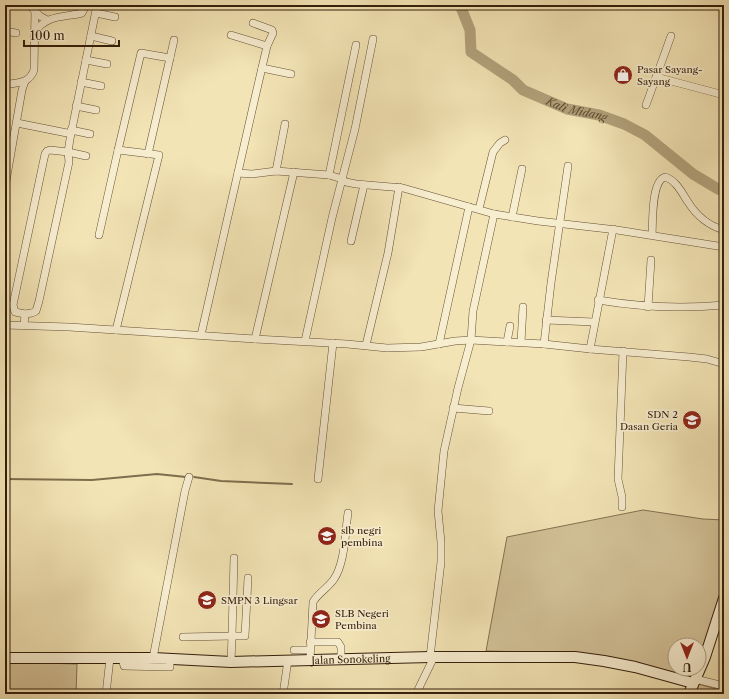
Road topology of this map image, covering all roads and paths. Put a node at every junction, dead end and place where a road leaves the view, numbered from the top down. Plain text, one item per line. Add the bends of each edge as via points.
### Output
1 (86, 5) edge
2 (97, 5) edge
3 (32, 8) edge
4 (96, 13) junction
5 (115, 17) dead end
6 (47, 20) junction
7 (253, 23) dead end
8 (5, 31) edge
9 (35, 32) junction
10 (16, 33) dead end
11 (230, 35) dead end
12 (90, 36) junction
13 (671, 36) dead end
14 (373, 39) dead end
15 (112, 40) dead end
16 (174, 40) dead end
17 (356, 45) dead end
18 (267, 46) junction
19 (170, 58) junction
20 (86, 60) junction
21 (107, 64) dead end
22 (262, 68) junction
23 (291, 74) dead end
24 (656, 77) junction
25 (25, 81) junction
26 (81, 82) junction
27 (5, 85) edge
28 (101, 86) dead end
29 (724, 95) edge
30 (646, 105) dead end
31 (76, 106) junction
32 (96, 110) dead end
33 (16, 123) junction
34 (285, 124) dead end
35 (69, 131) junction
36 (90, 134) dead end
37 (505, 140) dead end
38 (118, 150) junction
39 (68, 152) junction
40 (148, 154) junction
41 (86, 156) dead end
42 (568, 166) dead end
43 (522, 169) dead end
44 (276, 171) junction
45 (294, 172) junction
46 (238, 173) junction
47 (329, 175) junction
48 (341, 180) junction
49 (364, 185) junction
50 (5, 187) edge
51 (399, 187) junction
52 (469, 207) junction
53 (479, 209) junction
54 (494, 214) junction
55 (512, 217) junction
56 (560, 223) junction
57 (613, 229) junction
58 (724, 230) edge
59 (98, 235) dead end
60 (652, 235) junction
61 (351, 241) dead end
62 (724, 247) edge
63 (651, 260) dead end
64 (598, 300) junction
65 (724, 305) edge
66 (523, 307) dead end
67 (648, 307) junction
68 (25, 314) junction
69 (546, 320) junction
70 (594, 322) junction
71 (5, 325) edge
72 (24, 325) junction
73 (510, 326) dead end
74 (116, 330) junction
75 (201, 335) junction
76 (255, 339) junction
77 (471, 340) junction
78 (305, 341) junction
79 (507, 342) junction
80 (521, 342) junction
81 (333, 343) junction
82 (439, 344) junction
83 (544, 344) junction
84 (366, 345) junction
85 (590, 349) junction
86 (623, 351) junction
87 (724, 364) edge
88 (453, 408) junction
89 (489, 412) dead end
90 (189, 477) dead end
91 (318, 479) dead end
92 (622, 507) dead end
93 (348, 513) dead end
94 (234, 558) dead end
95 (248, 578) dead end
96 (724, 598) edge
97 (232, 636) junction
98 (183, 637) dead end
99 (294, 650) dead end
100 (310, 651) junction
101 (432, 657) junction
102 (5, 658) edge
103 (110, 658) junction
104 (122, 658) junction
105 (153, 658) junction
106 (170, 659) junction
107 (341, 659) junction
108 (288, 660) junction
109 (231, 662) junction
110 (694, 681) junction
111 (724, 686) edge
112 (106, 694) edge
113 (283, 694) edge
114 (416, 694) edge
115 (689, 694) edge

1 - 6 street via 82,13
2 - 4 street
3 - 6 street
3 - 9 street
4 - 5 street
4 - 12 street
6 - 9 street
7 - 18 street via 273,31
8 - 10 street
9 - 25 street via 34,70
11 - 18 street
12 - 15 street
12 - 20 street
13 - 24 street
14 - 48 street via 355,129
16 - 19 street
17 - 47 street
18 - 22 street
19 - 38 street via 141,53
19 - 40 street
20 - 21 street
20 - 26 street
22 - 23 street
22 - 46 street
24 - 29 street
24 - 30 street
25 - 27 street
25 - 33 street
26 - 28 street
26 - 31 street
31 - 32 street
31 - 35 street
33 - 35 street
33 - 50 street
34 - 44 street
35 - 36 street
35 - 39 street
37 - 53 street via 493,152
38 - 40 street
38 - 59 street
39 - 41 street
39 - 68 street via 69,162 37,309 35,313
39 - 68 street via 48,150 46,154 13,305 15,312
40 - 74 street via 159,155
42 - 56 street
43 - 55 street
44 - 45 street
44 - 46 street
45 - 47 street
45 - 76 street
46 - 75 street
47 - 48 street
48 - 49 street
48 - 78 street
49 - 51 street
49 - 61 street
51 - 52 street
51 - 84 street via 388,253
52 - 53 street
52 - 82 street
53 - 54 street
54 - 55 street
54 - 77 street via 473,311
55 - 56 street
56 - 57 street
56 - 69 street
57 - 60 street
57 - 64 street
58 - 60 street via 699,216 688,204 680,189 666,177 656,186
60 - 62 street
63 - 67 street
64 - 67 street
64 - 70 street
65 - 67 street
66 - 80 street
68 - 72 street
69 - 70 street
69 - 83 street
70 - 85 street
71 - 72 street
72 - 74 street
73 - 79 street
74 - 75 street
75 - 76 street
76 - 78 street
77 - 79 street
77 - 82 street
77 - 88 street
78 - 81 street
79 - 80 street
80 - 83 street
81 - 84 street
81 - 91 street
82 - 84 street via 398,348
83 - 85 street
85 - 86 street
86 - 87 street via 707,359
86 - 92 street via 618,479
88 - 89 street
88 - 101 street via 444,450 438,511 441,562
90 - 105 street
93 - 100 street via 340,570 330,585 313,602
94 - 97 street
95 - 97 street via 245,636
96 - 110 street via 705,657
97 - 98 street
97 - 109 street
99 - 100 street
100 - 107 street, Jalan Sonokeling
100 - 107 street via 339,643
100 - 108 street, Jalan Sonokeling
101 - 107 street, Jalan Sonokeling
101 - 110 street, Jalan Sonokeling via 575,657 635,667
101 - 114 street
102 - 103 street, Jalan Sonokeling
103 - 104 street, Jalan Sonokeling
103 - 112 street
104 - 105 street, Jalan Sonokeling
104 - 106 street via 124,666 168,668
105 - 106 street, Jalan Sonokeling
106 - 109 street, Jalan Sonokeling
108 - 109 street, Jalan Sonokeling
108 - 113 street
110 - 111 street
110 - 115 street

